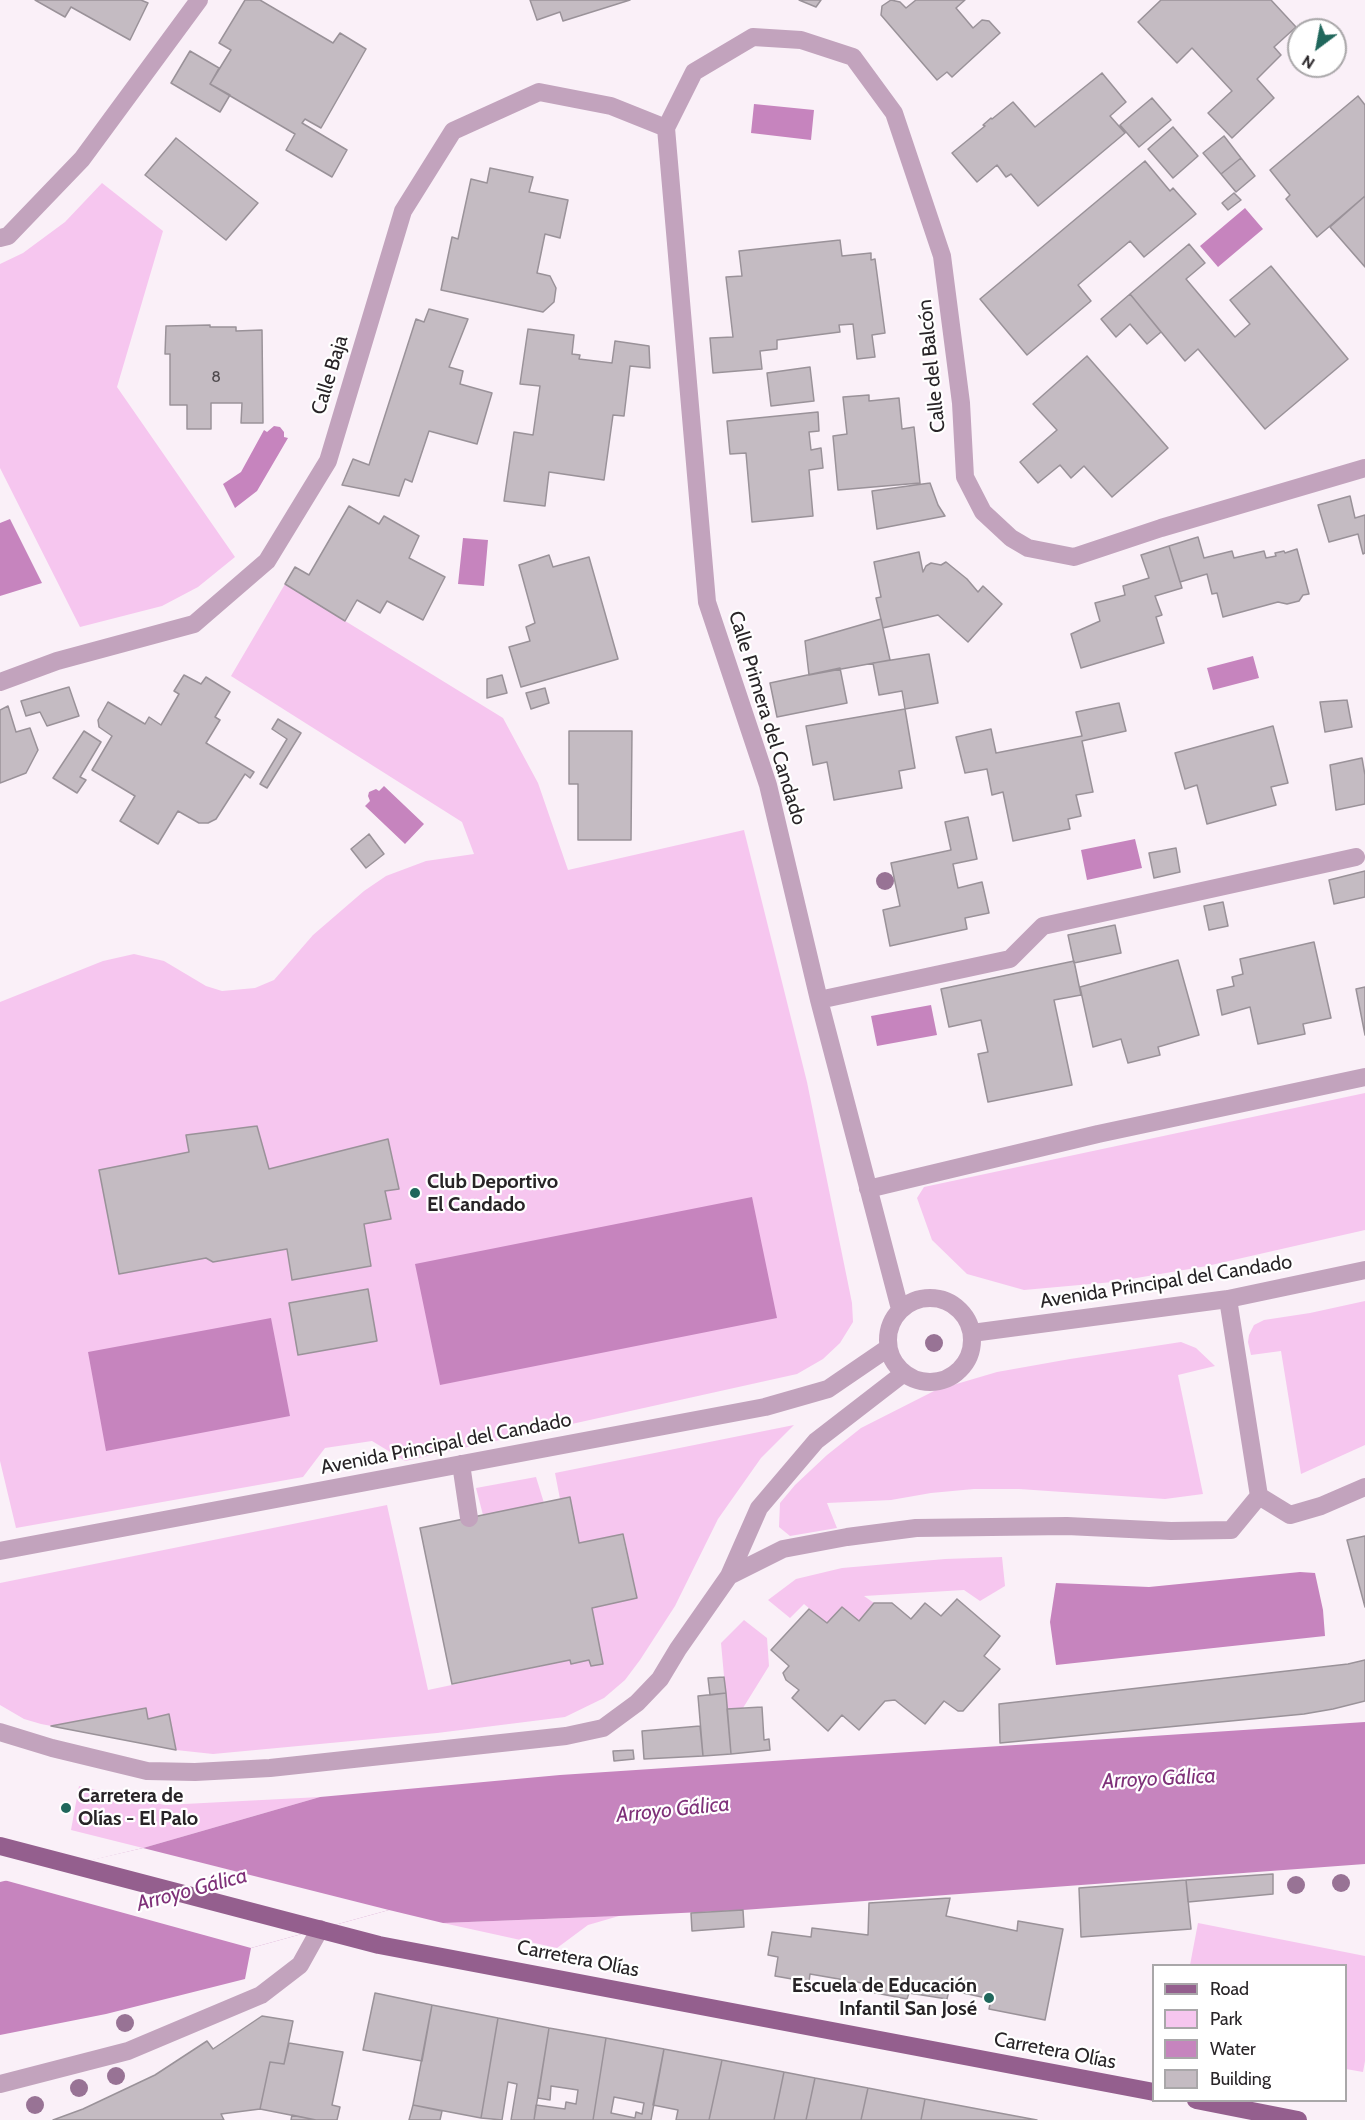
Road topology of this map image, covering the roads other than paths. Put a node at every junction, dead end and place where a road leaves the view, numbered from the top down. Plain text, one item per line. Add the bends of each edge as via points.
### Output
1 (199, 0) edge
2 (666, 128) junction
3 (0, 238) edge
4 (1365, 468) edge
5 (0, 682) edge
6 (1356, 857) dead end
7 (819, 1000) junction
8 (1365, 1077) edge
9 (868, 1189) junction
10 (1365, 1270) edge
11 (1228, 1299) junction
12 (900, 1309) junction
13 (972, 1333) junction
14 (888, 1348) junction
15 (904, 1373) junction
16 (461, 1464) junction
17 (1365, 1487) edge
18 (1259, 1496) junction
19 (470, 1518) dead end
20 (0, 1551) edge
21 (729, 1576) junction
22 (0, 1732) edge
23 (0, 1846) edge
24 (320, 1929) junction
25 (0, 2084) edge
26 (1152, 2092) edge
27 (1206, 2102) edge
28 (1298, 2120) edge

1 - 3 street via 82,159 8,236
2 - 4 street, Calle del Balcón via 694,72 753,37 801,40 853,57 894,113 942,256 961,403 965,477 983,512 1028,548 1074,557
2 - 5 street, Calle Baja via 611,106 539,92 453,131 403,211 328,461 267,561 194,624 57,661
2 - 7 street, Calle Primera del Candado via 707,602 768,785
6 - 7 street via 1043,926 1010,959
7 - 9 street, Calle Primera del Candado
8 - 9 street via 1098,1134
9 - 12 street, Calle Primera del Candado
10 - 11 street, Avenida Principal del Candado
11 - 13 street, Avenida Principal del Candado
11 - 18 street
12 - 13 street via 921,1298 943,1299 963,1312
12 - 14 street via 889,1326
13 - 15 street via 970,1353 960,1370 943,1381 923,1382
14 - 15 street
14 - 16 street, Avenida Principal del Candado via 828,1389 792,1400
15 - 21 street via 816,1442 759,1508
16 - 19 street
16 - 20 street, Avenida Principal del Candado
17 - 18 street via 1290,1515
18 - 21 street via 1231,1530 916,1528 783,1549
21 - 22 street via 660,1679 638,1703 603,1728 566,1736 270,1768 195,1772 147,1771
23 - 24 main road, Carretera Olías
24 - 25 street via 300,1965 261,1995 128,2051
24 - 26 main road, Carretera Olías via 379,1945
27 - 28 main road

